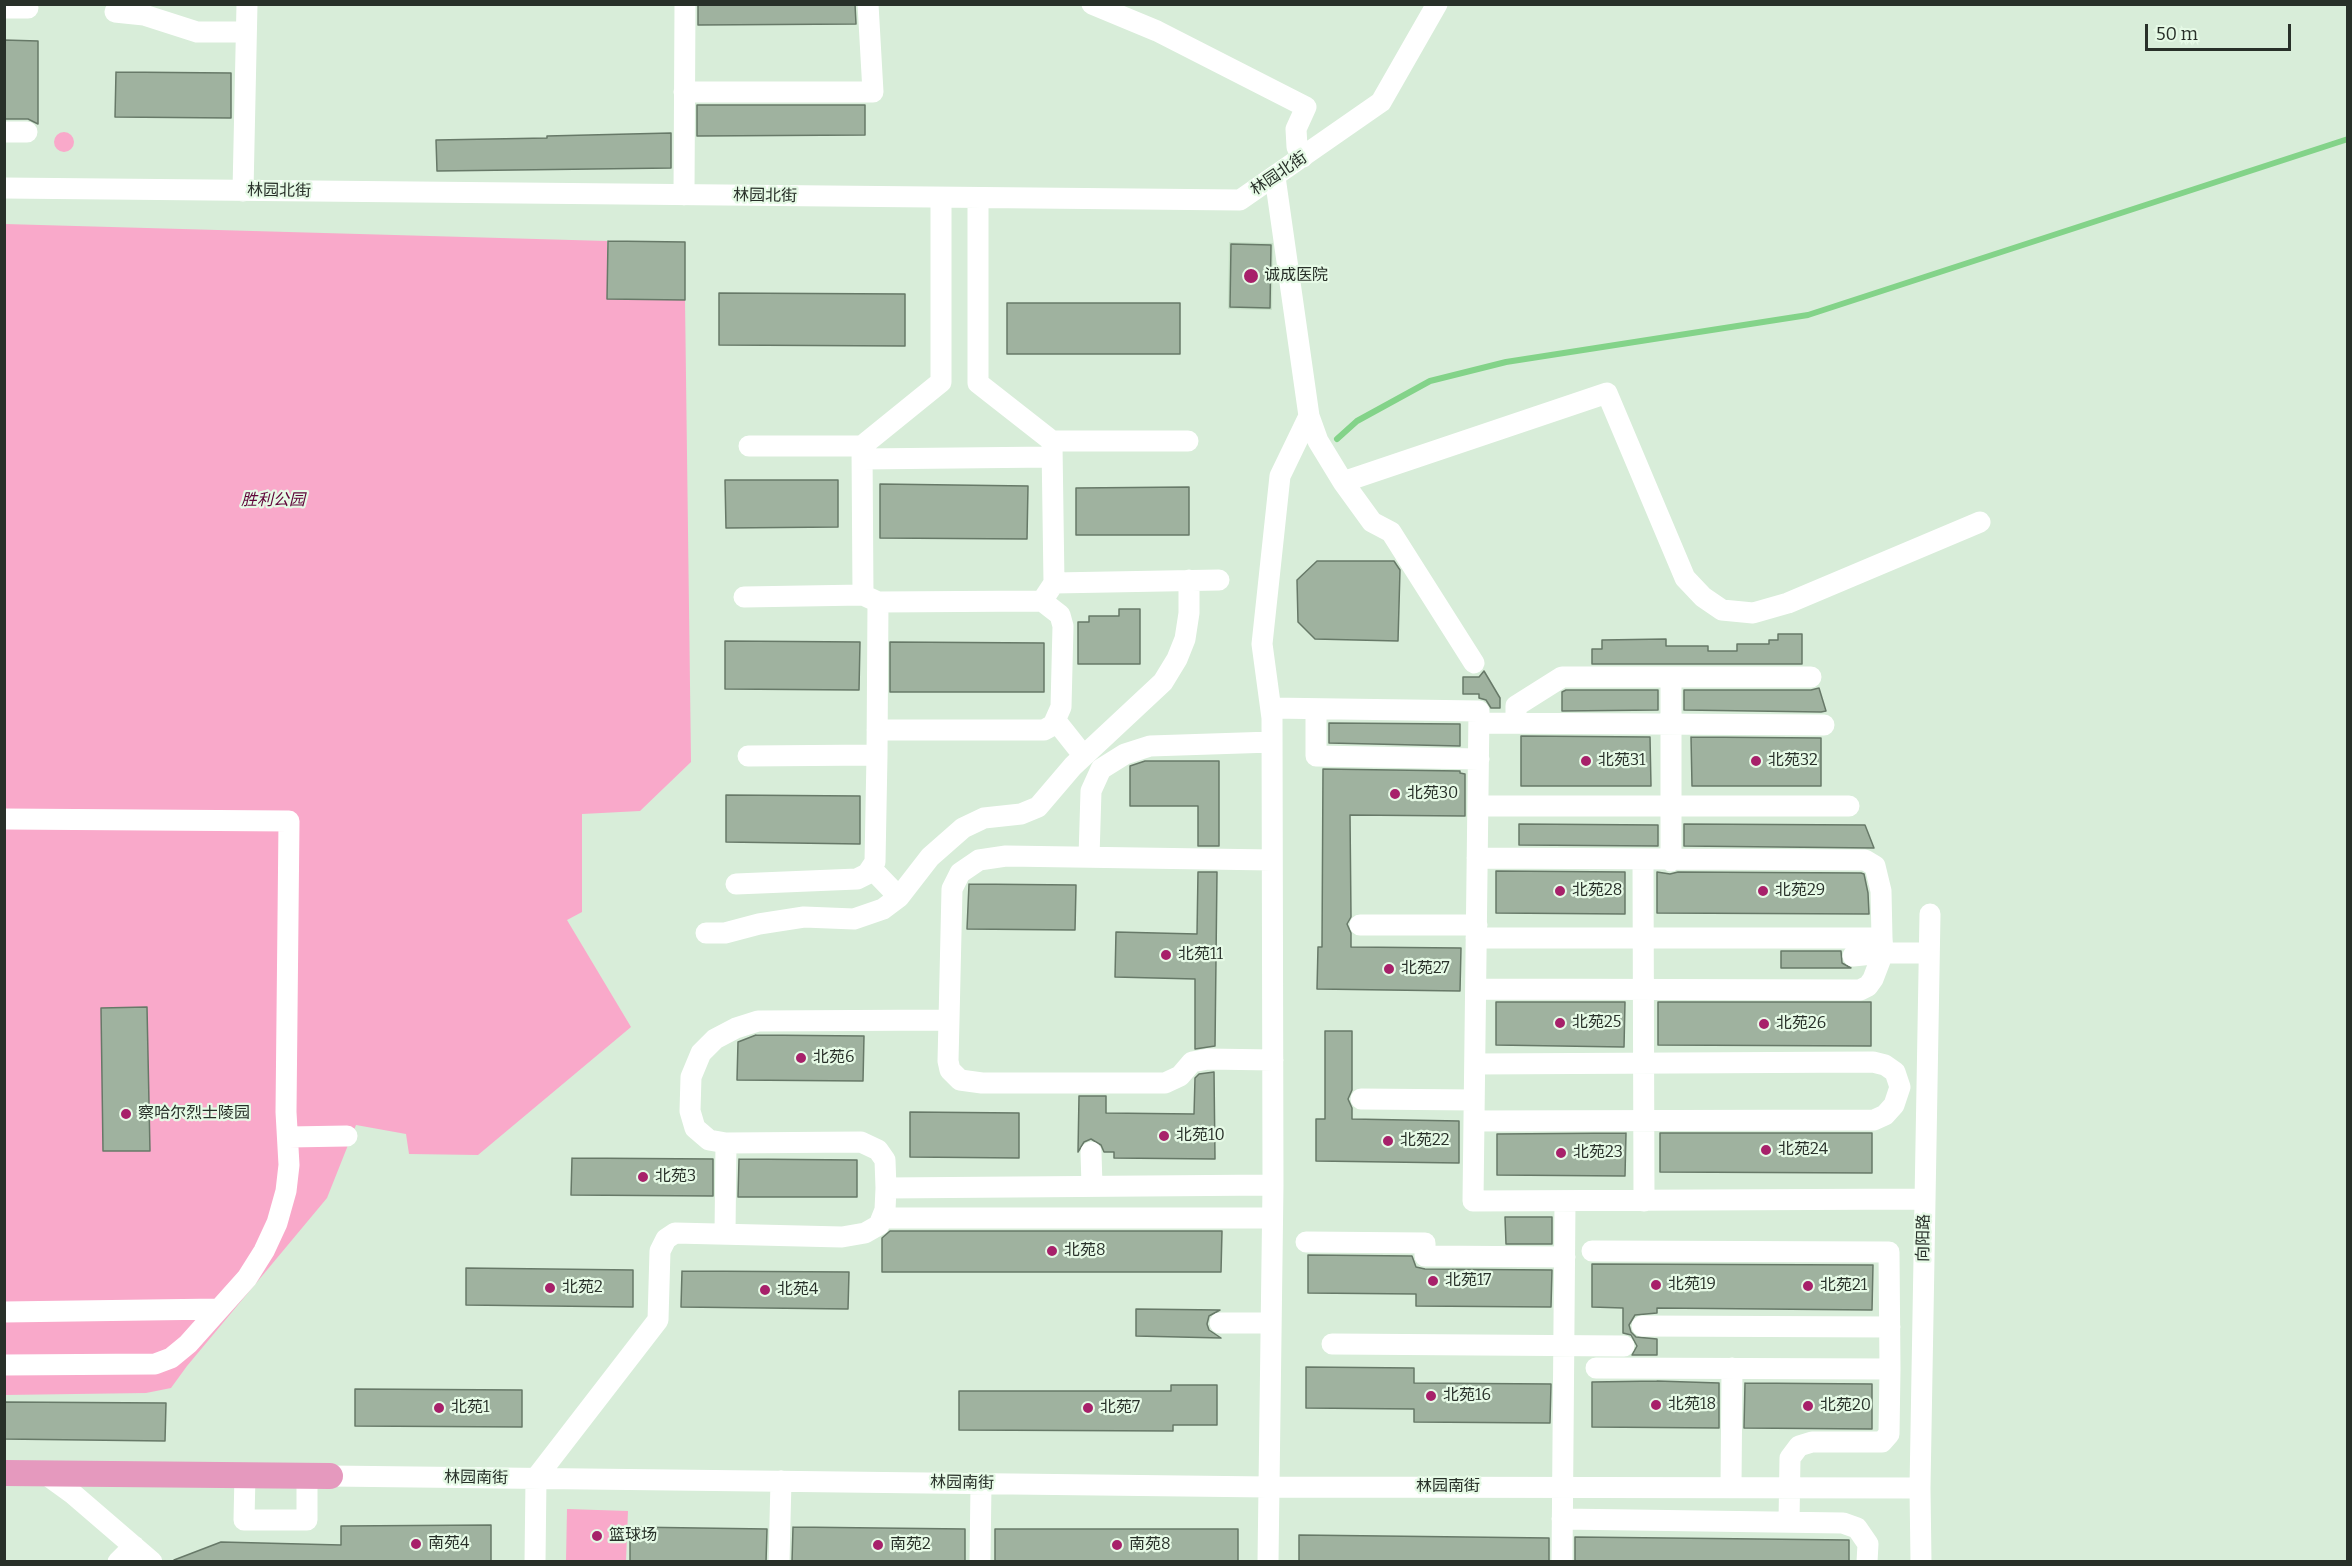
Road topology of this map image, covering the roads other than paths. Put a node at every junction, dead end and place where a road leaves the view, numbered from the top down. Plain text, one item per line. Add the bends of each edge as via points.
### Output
1 (247, 4) edge
2 (685, 4) edge
3 (868, 4) edge
4 (1092, 4) edge
5 (1437, 4) edge
6 (4, 8) edge
7 (28, 8) dead end
8 (115, 12) dead end
9 (245, 32) junction
10 (684, 92) junction
11 (4, 132) edge
12 (27, 132) dead end
13 (1303, 157) junction
14 (1275, 177) junction
15 (4, 188) edge
16 (243, 191) junction
17 (684, 195) junction
18 (941, 198) junction
19 (978, 198) junction
20 (1309, 416) junction
21 (1188, 441) dead end
22 (749, 446) dead end
23 (1052, 449) junction
24 (862, 452) junction
25 (1343, 482) junction
26 (1980, 522) dead end
27 (1189, 580) junction
28 (1219, 580) dead end
29 (1054, 583) junction
30 (744, 597) dead end
31 (870, 598) junction
32 (1042, 601) junction
33 (1474, 663) dead end
34 (1671, 677) junction
35 (1811, 677) dead end
36 (1271, 708) junction
37 (1316, 709) junction
38 (1056, 721) junction
39 (1479, 723) junction
40 (1516, 723) junction
41 (1671, 724) junction
42 (1824, 725) dead end
43 (877, 730) junction
44 (1272, 742) junction
45 (877, 754) junction
46 (748, 756) dead end
47 (1083, 756) junction
48 (1479, 759) junction
49 (1478, 806) junction
50 (1671, 806) junction
51 (1849, 806) dead end
52 (4, 819) edge
53 (1089, 858) junction
54 (1477, 858) junction
55 (1272, 860) junction
56 (1643, 861) junction
57 (1671, 861) junction
58 (871, 868) junction
59 (736, 884) dead end
60 (899, 897) junction
61 (1929, 914) dead end
62 (1360, 925) dead end
63 (1476, 932) junction
64 (706, 933) dead end
65 (1643, 938) junction
66 (1882, 945) junction
67 (1929, 953) junction
68 (1853, 956) dead end
69 (1476, 988) junction
70 (1643, 989) junction
71 (949, 1020) junction
72 (1273, 1060) junction
73 (1475, 1064) junction
74 (1644, 1064) junction
75 (1900, 1087) junction
76 (1927, 1087) junction
77 (1361, 1099) dead end
78 (1474, 1110) junction
79 (1644, 1121) junction
80 (347, 1136) dead end
81 (289, 1137) junction
82 (726, 1143) junction
83 (1091, 1152) dead end
84 (1273, 1185) junction
85 (1092, 1186) junction
86 (886, 1188) junction
87 (1925, 1199) junction
88 (1644, 1201) junction
89 (1565, 1202) junction
90 (882, 1218) junction
91 (1272, 1218) junction
92 (725, 1234) junction
93 (1306, 1242) dead end
94 (1592, 1251) dead end
95 (1565, 1257) junction
96 (219, 1309) junction
97 (4, 1312) edge
98 (1220, 1323) dead end
99 (1271, 1323) junction
100 (1642, 1326) dead end
101 (1890, 1327) junction
102 (1332, 1344) dead end
103 (1624, 1346) dead end
104 (1564, 1347) junction
105 (4, 1365) edge
106 (1596, 1368) dead end
107 (1732, 1368) junction
108 (1890, 1369) junction
109 (4, 1473) edge
110 (44, 1473) junction
111 (244, 1475) junction
112 (319, 1476) junction
113 (536, 1478) junction
114 (781, 1481) junction
115 (981, 1483) junction
116 (1268, 1486) junction
117 (1563, 1487) junction
118 (1731, 1487) junction
119 (1790, 1488) junction
120 (1920, 1488) junction
121 (1562, 1518) junction
122 (1790, 1522) junction
123 (134, 1546) junction
124 (118, 1562) edge
125 (152, 1562) edge
126 (535, 1562) edge
127 (779, 1562) edge
128 (980, 1562) edge
129 (1268, 1562) edge
130 (1562, 1562) edge
131 (1867, 1562) edge
132 (1921, 1562) edge

1 - 9 street
2 - 10 street
3 - 10 street via 873,92
4 - 13 street via 1157,31 1306,107 1296,129 1297,147
5 - 13 street, 林园北街 via 1381,102
6 - 7 street
8 - 9 street via 144,15 197,32
9 - 16 street
10 - 17 street
11 - 12 street
13 - 14 street, 林园北街
14 - 19 street, 林园北街 via 1240,200
14 - 20 street
15 - 16 street, 林园北街
16 - 17 street, 林园北街
17 - 18 street, 林园北街
18 - 19 street, 林园北街
18 - 24 street via 941,382
19 - 23 street via 978,383
20 - 25 street via 1318,441
20 - 36 street via 1280,476 1262,644
21 - 23 street
22 - 24 street
23 - 24 street
23 - 29 street
24 - 31 street
25 - 26 street via 1606,393 1685,578 1722,610 1753,613 1788,603
25 - 33 street via 1372,522 1391,532
27 - 28 street
27 - 29 street
27 - 47 street via 1189,613 1177,659 1163,682
29 - 32 street
30 - 31 street
31 - 32 street
31 - 43 street
32 - 38 street via 1060,615 1063,626 1061,707
34 - 35 street
34 - 40 street via 1562,677 1516,706
34 - 41 street
36 - 37 street
36 - 44 street
37 - 39 street via 1479,711
37 - 48 street via 1316,756
38 - 43 street via 1044,730
38 - 47 street
39 - 40 street
39 - 48 street
40 - 41 street
41 - 42 street
41 - 50 street
43 - 45 street
44 - 53 street via 1150,746 1125,754 1101,769 1091,791
44 - 55 street
45 - 46 street
45 - 58 street
47 - 60 street via 1038,807 1021,814 984,818 963,828 930,857
48 - 49 street
49 - 50 street
49 - 54 street
50 - 51 street
50 - 57 street
52 - 81 street via 290,821 286,1112
53 - 55 street
53 - 71 street via 1006,856 979,860 960,873 952,889
54 - 56 street
54 - 63 street
55 - 72 street
56 - 57 street
56 - 65 street
57 - 66 street via 1866,860 1875,866 1881,891
58 - 59 street via 857,879
58 - 60 street
60 - 64 street via 883,909 854,920 804,917 725,933
61 - 67 street, 向阳路
62 - 63 street
63 - 65 street
63 - 69 street
65 - 66 street
65 - 70 street
66 - 67 street
66 - 68 street
66 - 70 street via 1873,978 1860,990
67 - 76 street, 向阳路
69 - 70 street
69 - 73 street
70 - 74 street
71 - 72 street via 950,1070 960,1080 982,1083 1165,1083 1180,1076 1192,1062
71 - 82 street via 758,1021 715,1039 701,1053 691,1077 690,1111 695,1128 709,1140
72 - 84 street
73 - 74 street
73 - 78 street
74 - 75 street via 1873,1062 1895,1072
74 - 79 street
75 - 76 street
75 - 79 street via 1894,1105 1874,1120
76 - 87 street, 向阳路
77 - 78 street
78 - 79 street
78 - 89 street via 1473,1201
79 - 88 street
80 - 81 street
81 - 96 street via 287,1183 277,1223 247,1278
82 - 86 street via 861,1142 878,1150 885,1160
82 - 92 street
83 - 85 street
84 - 85 street
84 - 91 street
85 - 86 street
86 - 90 street
87 - 88 street
87 - 120 street, 向阳路
88 - 89 street
89 - 95 street
90 - 91 street
90 - 92 street via 879,1225 866,1233 842,1237
91 - 99 street
92 - 113 street via 675,1233 666,1239 660,1251 658,1320
93 - 95 street via 1425,1243 1425,1256
94 - 101 street via 1889,1252
95 - 104 street
96 - 97 street
96 - 105 street via 188,1344 171,1358 155,1364
98 - 99 street
99 - 116 street
100 - 101 street
101 - 108 street
102 - 104 street
103 - 104 street
104 - 117 street
106 - 107 street
107 - 108 street
107 - 118 street
108 - 119 street via 1889,1434 1882,1442 1812,1442 1799,1446 1790,1458
109 - 110 main road, 林园南街
110 - 111 main road, 林园南街
110 - 123 street
111 - 112 main road, 林园南街
111 - 112 street via 244,1520 307,1520
112 - 113 street, 林园南街
113 - 114 street, 林园南街
113 - 126 street
114 - 115 street, 林园南街
114 - 127 street
115 - 116 street, 林园南街
115 - 128 street
116 - 117 street, 林园南街
116 - 129 street
117 - 118 street, 林园南街
117 - 121 street
118 - 119 street, 林园南街
119 - 120 street, 林园南街
119 - 122 street
120 - 132 street, 向阳路
121 - 122 street
121 - 130 street
122 - 131 street via 1843,1523 1857,1528 1868,1544
123 - 124 street
123 - 125 street

